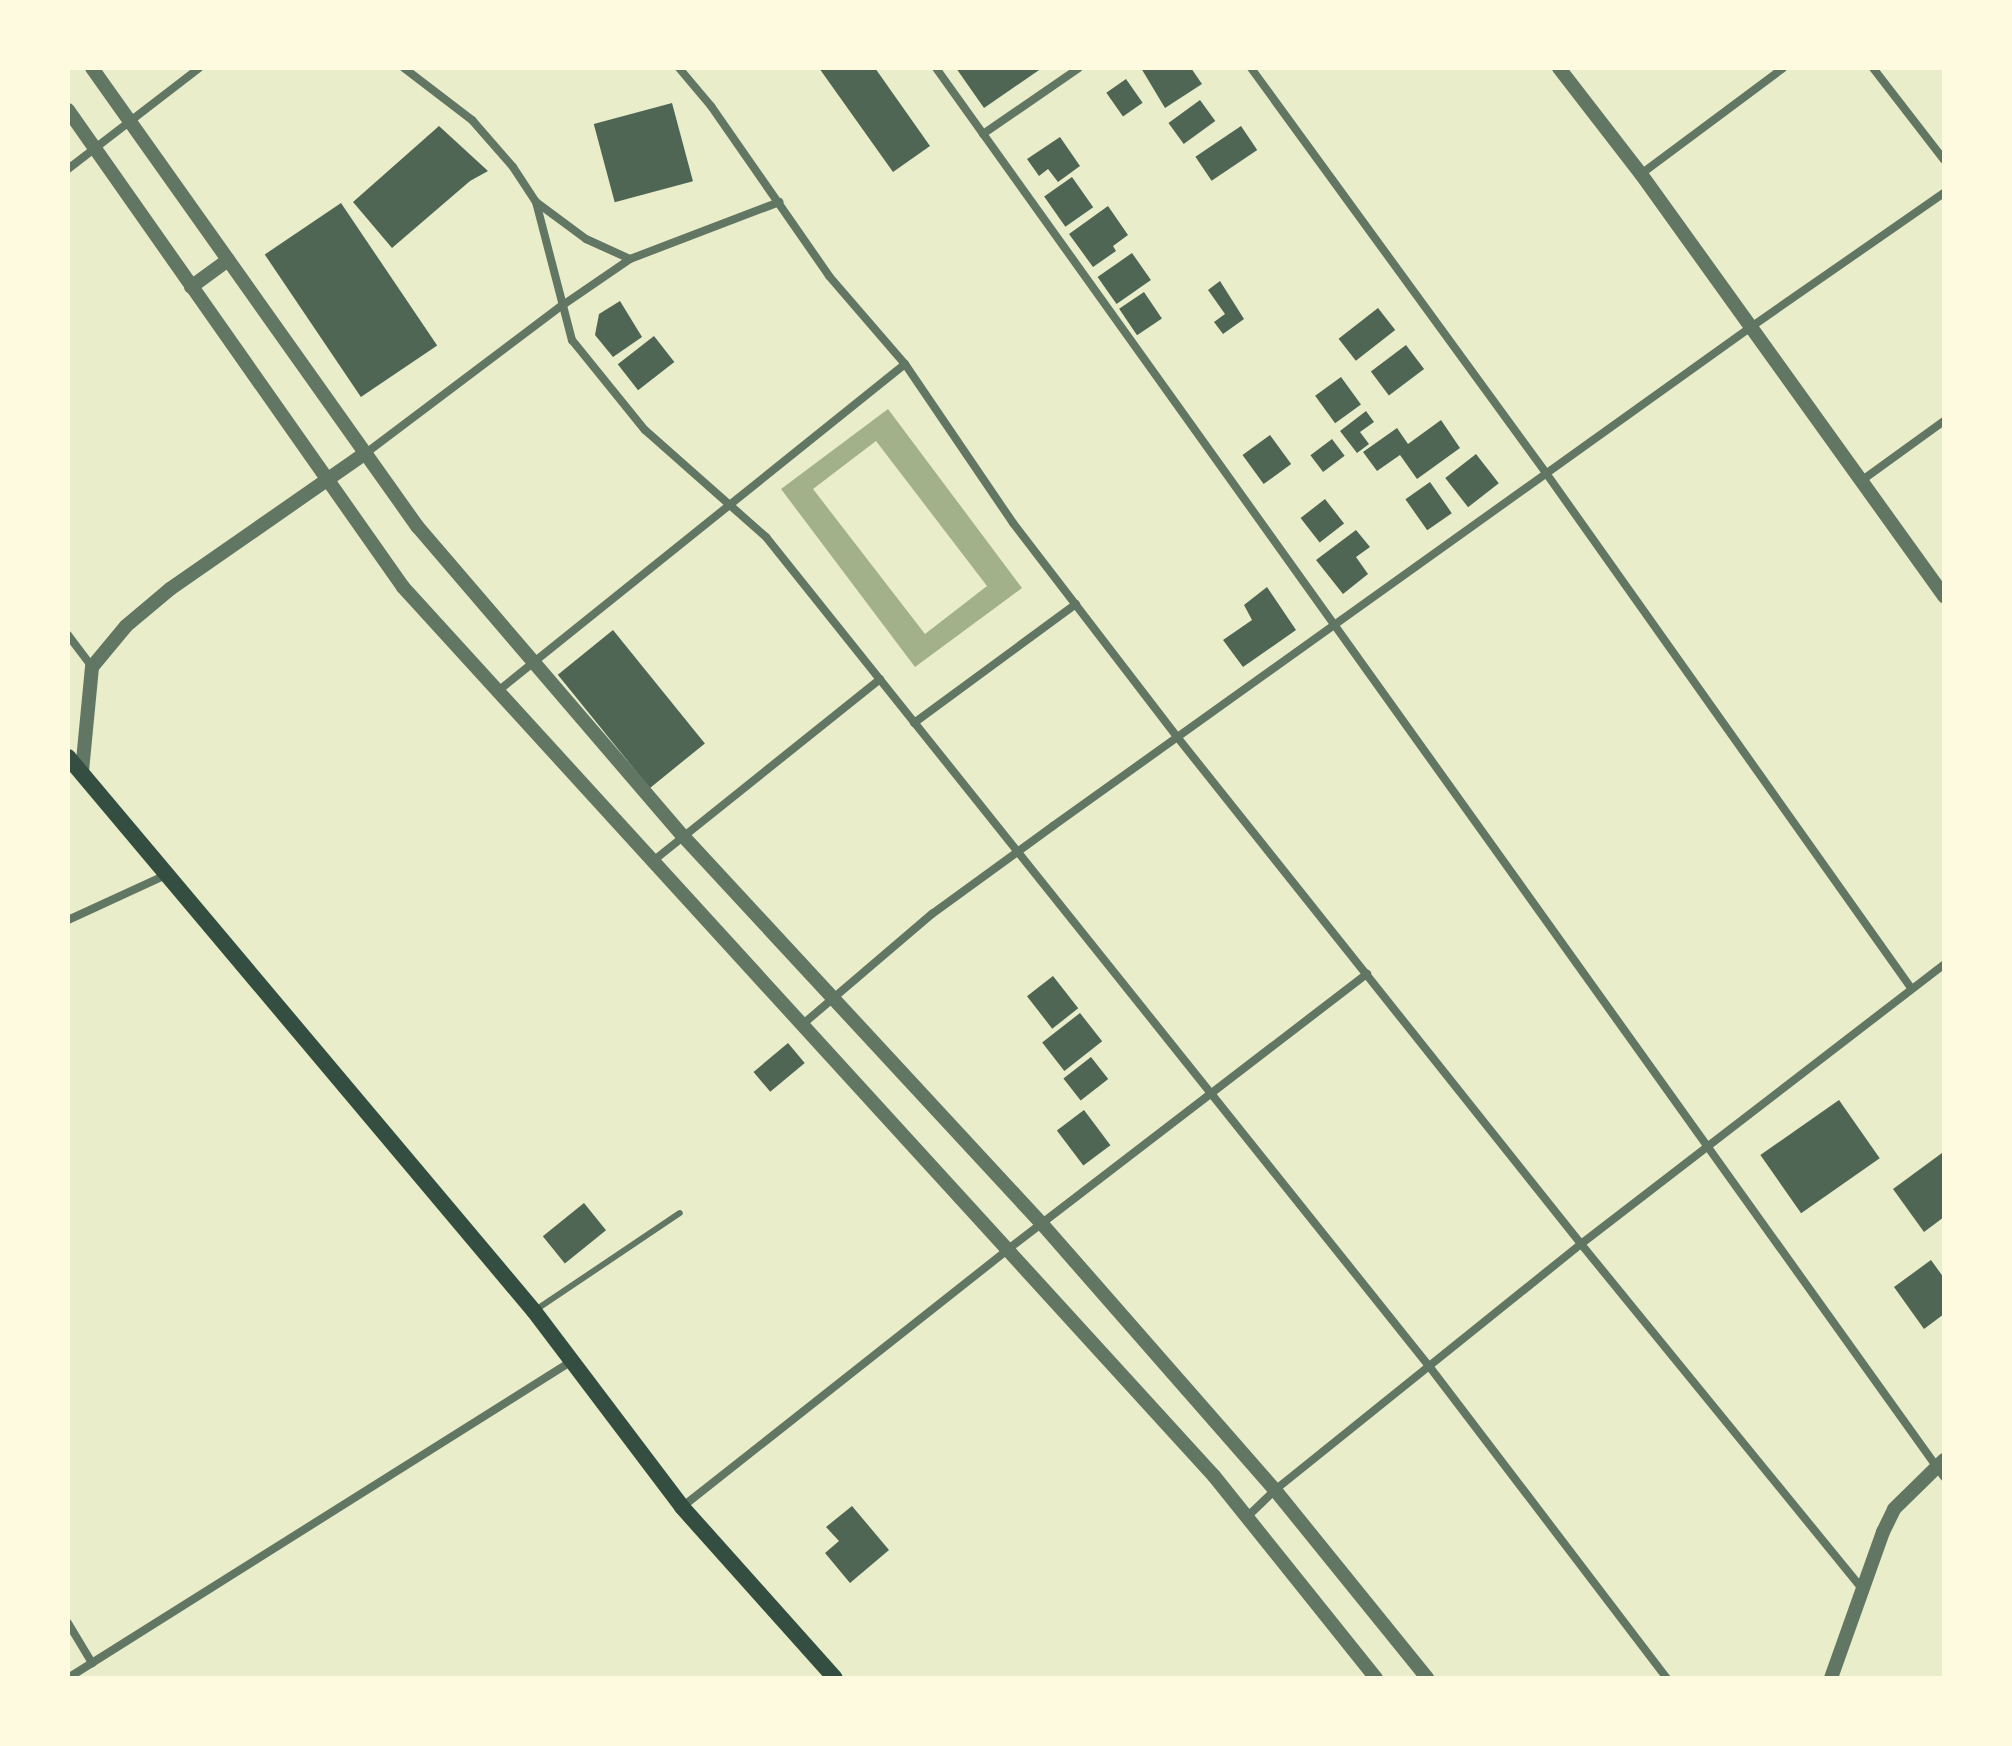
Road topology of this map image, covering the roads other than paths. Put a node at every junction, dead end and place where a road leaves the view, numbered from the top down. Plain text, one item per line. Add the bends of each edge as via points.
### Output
1 (92, 68) edge
2 (199, 68) edge
3 (404, 68) edge
4 (679, 68) edge
5 (936, 68) edge
6 (1079, 68) edge
7 (1251, 68) edge
8 (1559, 68) edge
9 (1783, 68) edge
10 (1873, 68) edge
11 (68, 110) edge
12 (130, 122) junction
13 (983, 134) junction
14 (95, 148) junction
15 (1944, 160) edge
16 (68, 169) edge
17 (1641, 174) junction
18 (1944, 193) edge
19 (536, 202) junction
20 (779, 202) junction
21 (630, 259) junction
22 (228, 260) junction
23 (191, 287) junction
24 (560, 307) junction
25 (1751, 327) junction
26 (905, 364) junction
27 (1944, 421) edge
28 (366, 453) junction
29 (1546, 473) junction
30 (1861, 481) junction
31 (328, 482) junction
32 (732, 504) junction
33 (1944, 596) edge
34 (1076, 604) junction
35 (1336, 626) junction
36 (68, 635) edge
37 (535, 662) junction
38 (92, 667) junction
39 (880, 679) junction
40 (498, 691) junction
41 (914, 723) junction
42 (1178, 738) junction
43 (68, 757) edge
44 (82, 771) junction
45 (683, 836) junction
46 (1017, 853) junction
47 (653, 861) junction
48 (167, 874) junction
49 (68, 920) edge
50 (1944, 964) edge
51 (1367, 974) junction
52 (1911, 988) junction
53 (835, 997) junction
54 (803, 1024) junction
55 (1213, 1095) junction
56 (1707, 1146) junction
57 (680, 1213) dead end
58 (1043, 1225) junction
59 (1581, 1244) junction
60 (1007, 1250) junction
61 (534, 1311) junction
62 (573, 1360) junction
63 (1429, 1366) junction
64 (1942, 1467) edge
65 (1275, 1490) junction
66 (682, 1507) junction
67 (1248, 1516) junction
68 (1862, 1589) junction
69 (68, 1623) edge
70 (92, 1663) junction
71 (68, 1678) edge
72 (835, 1678) edge
73 (1376, 1678) edge
74 (1427, 1678) edge
75 (1667, 1678) edge
76 (1831, 1678) edge

1 - 12 street
2 - 12 street
3 - 19 street via 472,120
4 - 20 street
5 - 13 street
6 - 13 street
7 - 29 street
8 - 17 street
9 - 17 street
10 - 15 street
11 - 14 street
12 - 14 street
12 - 22 street
13 - 35 street
14 - 16 street
14 - 23 street
17 - 25 street
18 - 25 street
19 - 21 street via 586,239
19 - 24 street
20 - 21 street
20 - 26 street via 829,276
21 - 24 street
22 - 23 street
22 - 28 street
23 - 31 street
24 - 28 street
24 - 32 street via 572,340 645,430
25 - 29 street
25 - 30 street
26 - 32 street
26 - 34 street via 1013,523
27 - 30 street
28 - 31 street
28 - 37 street via 417,526
29 - 35 street
29 - 52 street
30 - 33 street
31 - 38 street via 170,589 126,626
31 - 40 street via 403,587
32 - 37 street
32 - 39 street via 766,537
34 - 41 street
34 - 42 street
35 - 42 street
35 - 56 street
36 - 38 street
37 - 40 street
37 - 45 street
38 - 44 street
39 - 41 street
39 - 45 street
40 - 47 street
41 - 46 street
42 - 46 street
42 - 51 street
43 - 44 main road
44 - 48 main road
45 - 47 street
45 - 53 street
46 - 53 street via 932,914
46 - 55 street
47 - 54 street
48 - 49 street
48 - 61 main road
50 - 52 street
51 - 55 street
51 - 59 street
52 - 56 street
53 - 54 street
53 - 58 street
54 - 60 street
55 - 58 street
55 - 63 street
56 - 59 street
56 - 64 street
57 - 61 lane
58 - 60 street
58 - 65 street
59 - 63 street
59 - 68 street
60 - 66 street
60 - 67 street
61 - 62 main road
62 - 66 main road
62 - 70 street
63 - 65 street
63 - 75 street
64 - 68 street via 1894,1509
65 - 67 street
65 - 74 street
66 - 72 main road
67 - 73 street
68 - 76 street
69 - 70 street
70 - 71 street

